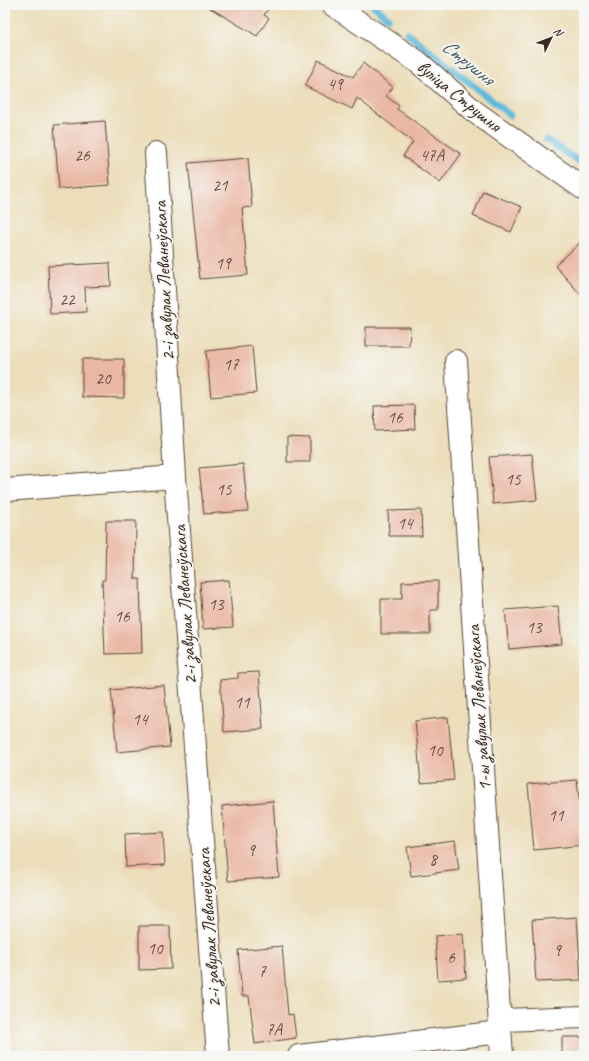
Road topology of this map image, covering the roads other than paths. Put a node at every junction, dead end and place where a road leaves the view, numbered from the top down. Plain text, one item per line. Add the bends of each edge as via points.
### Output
1 (332, 5) edge
2 (156, 153) dead end
3 (584, 189) edge
4 (456, 361) dead end
5 (175, 477) junction
6 (5, 490) edge
7 (584, 1017) edge
8 (500, 1026) junction
9 (218, 1056) edge
10 (299, 1056) edge
11 (502, 1056) edge

1 - 3 street, вуліца Струшня via 418,62 476,112
2 - 5 street, 2-і завулак Леванеўскага
4 - 8 street, 1-ы завулак Леванеўскага
5 - 6 street
5 - 9 street, 2-і завулак Леванеўскага
7 - 8 street
8 - 10 street
8 - 11 street, 1-ы завулак Леванеўскага

